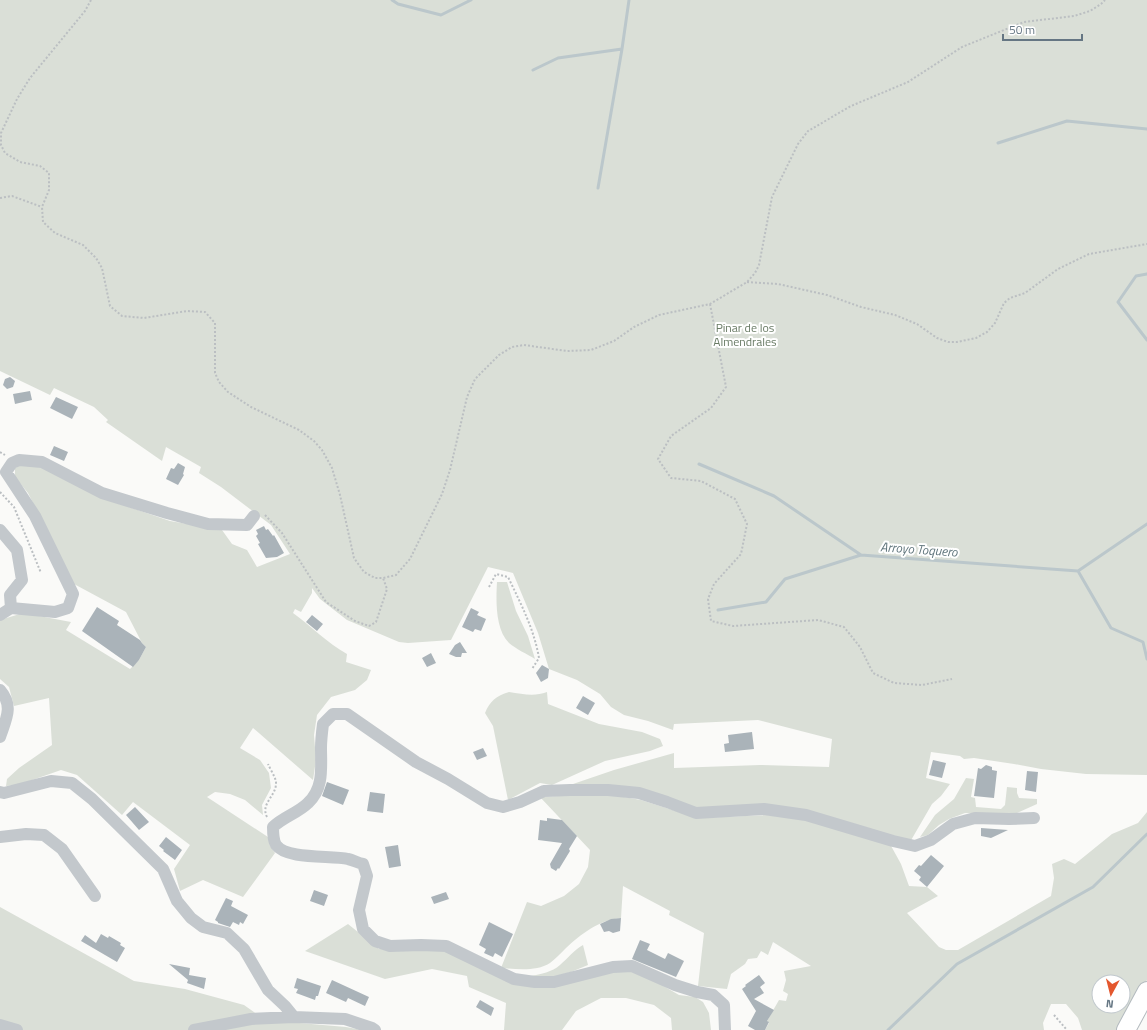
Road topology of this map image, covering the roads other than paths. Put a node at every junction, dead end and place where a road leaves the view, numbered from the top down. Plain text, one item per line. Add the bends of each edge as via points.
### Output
1 (258, 514) road end
2 (0, 530) edge
3 (5, 597) edge
4 (11, 608) junction
5 (0, 615) edge
6 (0, 690) edge
7 (0, 737) edge
8 (0, 792) edge
9 (1034, 818) dead end
10 (0, 837) edge
11 (95, 896) dead end
12 (1147, 991) edge
13 (294, 1017) junction
14 (0, 1025) edge
15 (16, 1030) edge
16 (194, 1030) edge
17 (375, 1030) edge
18 (725, 1030) edge
19 (1126, 1030) edge

1 - 4 street via 248,525 208,524 102,493 42,462 19,460 12,463 6,472 35,516 73,594 68,608 55,612
2 - 3 street via 16,550 22,580
3 - 4 street
4 - 5 street
6 - 7 street via 5,695 9,707
8 - 13 street via 51,781 72,783 164,869 177,901 191,918 203,927 227,933 244,949 268,990
9 - 18 street via 975,818 953,824 931,840 915,846 806,815 764,809 696,813 639,793 608,790 544,791 503,807 487,803 416,762 347,714 333,714 323,724 322,773 317,791 308,803 273,827 272,835 276,846 288,852 348,859 363,864 367,876 359,910 363,929 375,942 390,946 446,946 514,979 535,982 554,982 612,967 632,966 675,985 713,995 724,1005
10 - 11 street via 44,835 62,849
12 - 19 main road
13 - 16 street via 251,1019
13 - 17 street via 345,1019
14 - 15 street

